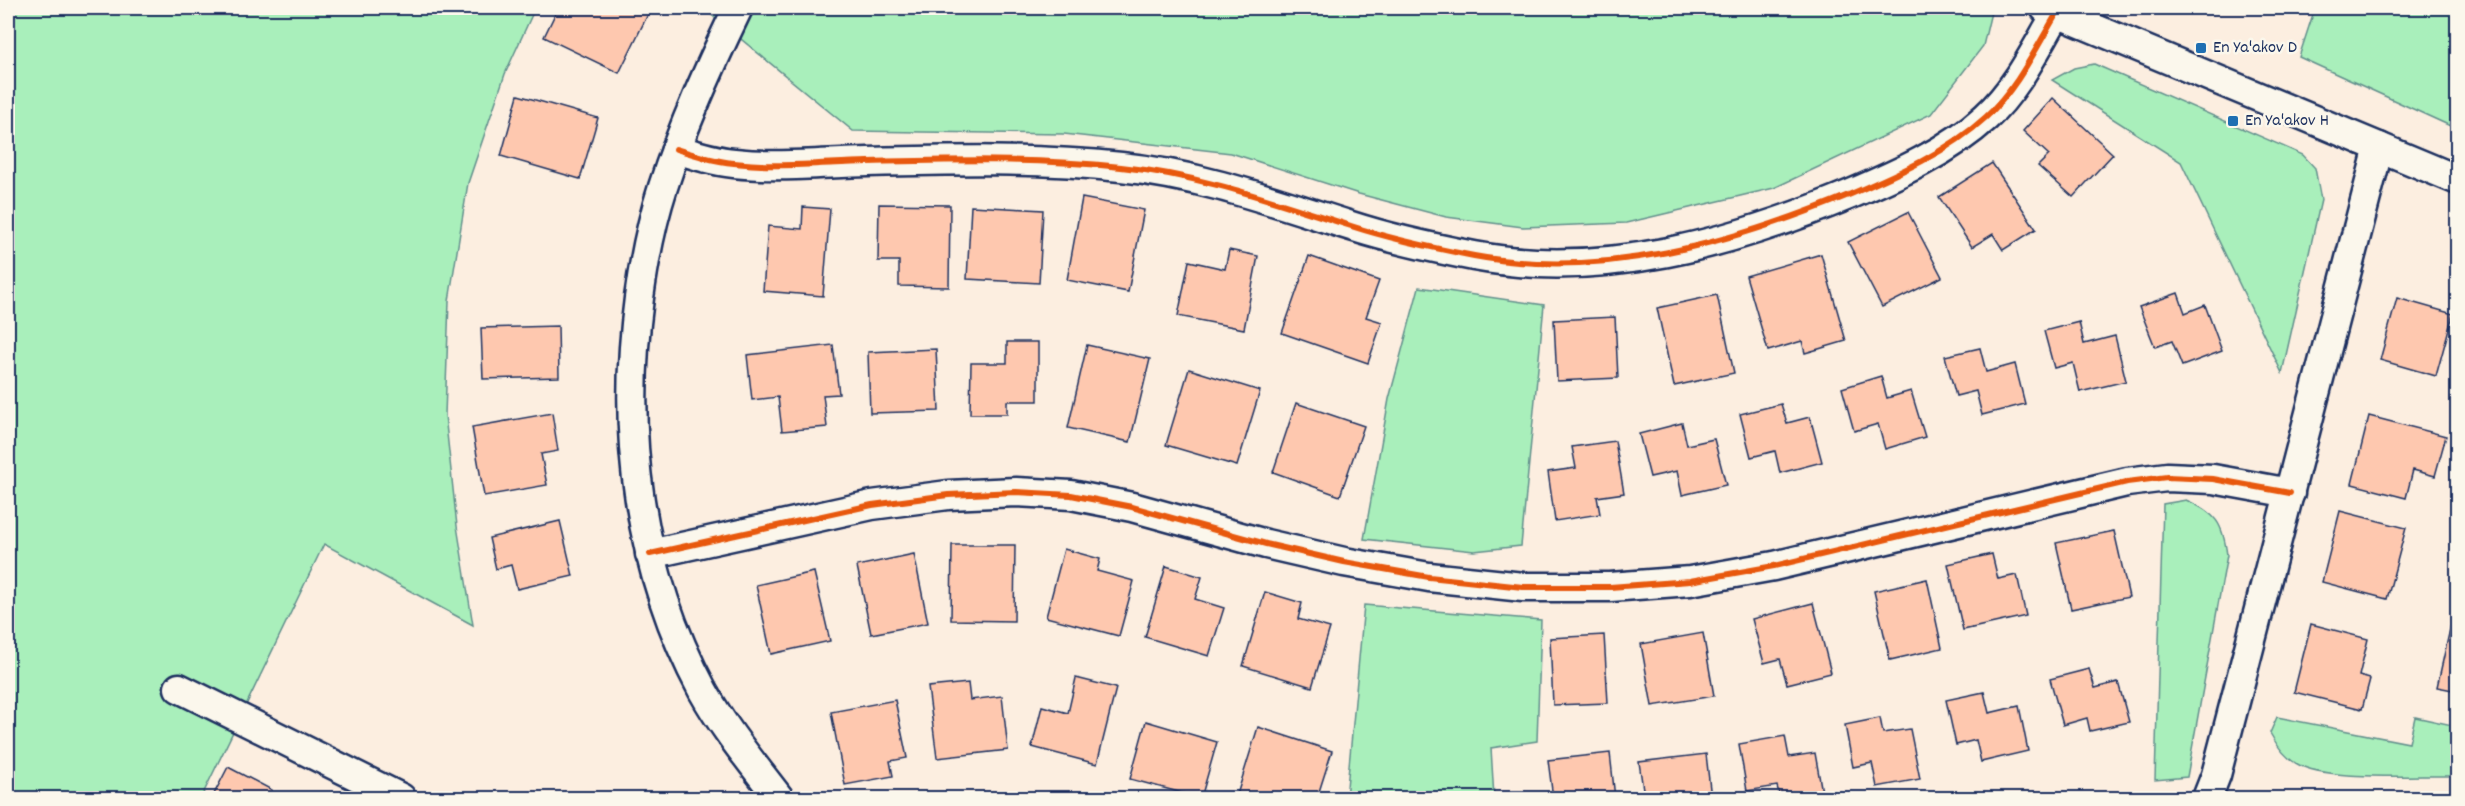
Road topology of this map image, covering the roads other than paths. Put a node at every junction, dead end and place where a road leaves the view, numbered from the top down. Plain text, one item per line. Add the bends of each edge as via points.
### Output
1 (738, 8) edge
2 (2051, 10) edge
3 (2379, 147) junction
4 (676, 149) junction
5 (2457, 180) edge
6 (2290, 492) junction
7 (650, 554) junction
8 (178, 688) dead end
9 (401, 798) edge
10 (779, 798) edge
11 (2207, 798) edge

1 - 4 street
2 - 3 street
2 - 4 street via 2019,78 1988,115 1958,140 1893,177 1787,220 1689,248 1618,260 1554,265 1478,257 1354,227 1226,186 1122,167 988,160 734,163
3 - 5 street
3 - 6 street
4 - 7 street via 646,252 631,386 638,496
6 - 7 street via 2213,478 2167,477 2127,482 1774,566 1690,581 1610,587 1524,587 1429,577 1311,555 1132,507 1071,495 1016,492 948,495 872,505
6 - 11 street
7 - 10 street via 674,630 704,692
8 - 9 street

